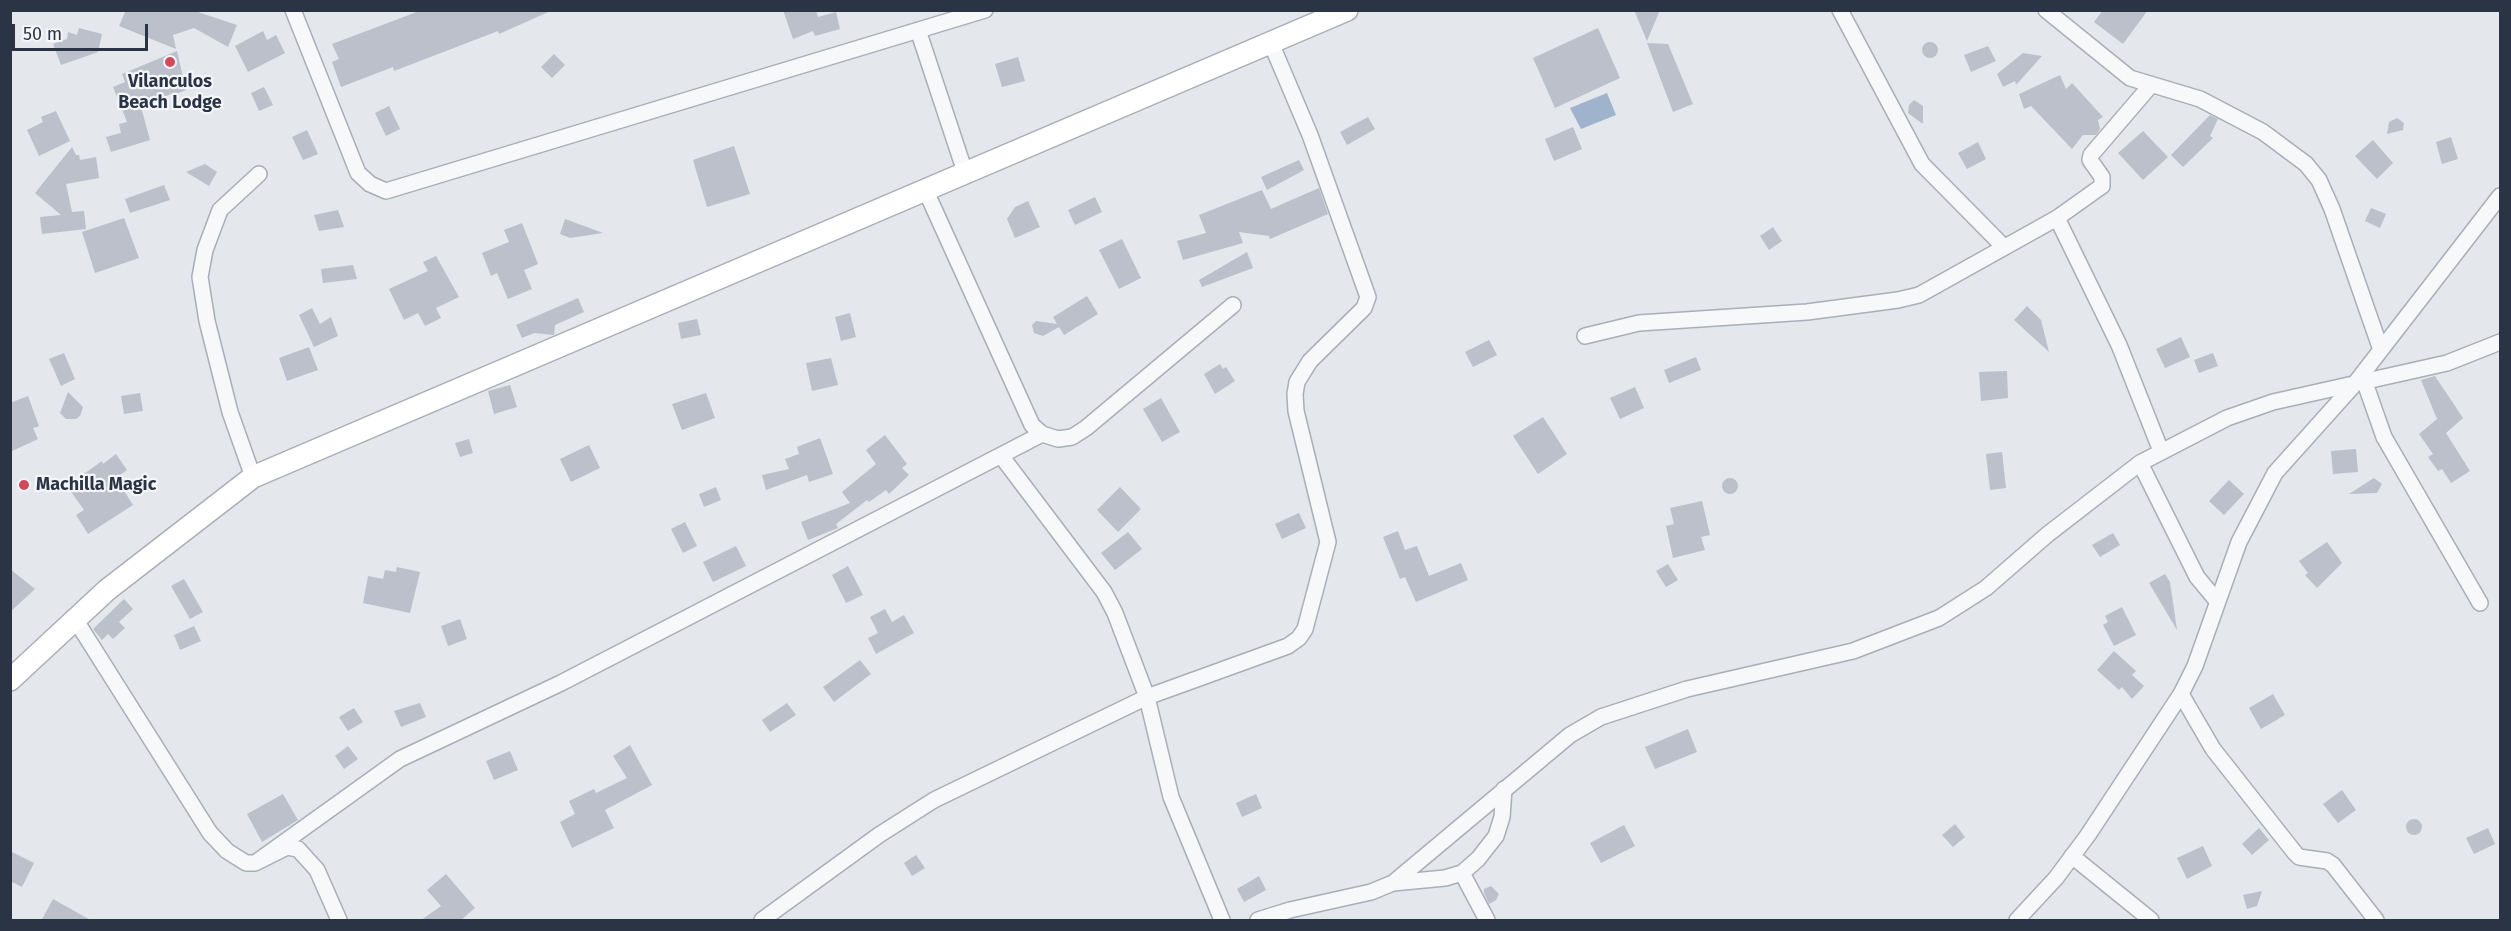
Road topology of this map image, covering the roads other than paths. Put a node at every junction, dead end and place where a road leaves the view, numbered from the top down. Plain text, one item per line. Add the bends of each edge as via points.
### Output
1 (293, 10) edge
2 (985, 10) edge
3 (1347, 10) edge
4 (1840, 10) edge
5 (2046, 10) edge
6 (918, 30) junction
7 (1271, 43) junction
8 (2151, 86) junction
9 (965, 172) junction
10 (258, 174) dead end
11 (925, 189) junction
12 (2500, 196) edge
13 (2057, 218) junction
14 (2004, 247) junction
15 (1233, 305) dead end
16 (1585, 336) dead end
17 (2500, 342) edge
18 (2381, 350) junction
19 (2359, 385) junction
20 (1042, 434) junction
21 (2162, 451) junction
22 (1002, 457) junction
23 (2140, 462) junction
24 (253, 477) junction
25 (2217, 601) junction
26 (2480, 603) dead end
27 (75, 619) junction
28 (10, 680) edge
29 (2181, 694) junction
30 (1147, 697) junction
31 (1504, 789) junction
32 (2072, 856) junction
33 (255, 863) junction
34 (1461, 873) junction
35 (1393, 883) junction
36 (339, 921) edge
37 (762, 921) edge
38 (1222, 921) edge
39 (1258, 921) edge
40 (1487, 921) edge
41 (2017, 921) edge
42 (2151, 921) edge
43 (2376, 921) edge

1 - 6 street via 358,172 370,184 386,191
2 - 6 street
3 - 7 main road
4 - 14 street via 1922,164
5 - 8 street via 2124,74
6 - 9 street
7 - 9 main road
7 - 30 street via 1310,135 1368,297 1364,308 1310,361 1297,382 1295,394 1328,542 1299,638 1287,646
8 - 13 street via 2091,155 2090,160 2102,177 2102,186
8 - 18 street via 2199,99 2264,132 2306,164 2319,180 2332,209
9 - 11 main road
10 - 24 street via 220,210 200,277 230,412
11 - 20 street via 1032,425
11 - 24 main road
12 - 18 street
13 - 14 street
13 - 21 street via 2119,345
14 - 16 street via 1919,295 1898,300 1807,312 1639,323
15 - 20 street via 1086,428 1072,437 1058,439
17 - 19 street via 2447,363
18 - 19 street
19 - 21 street via 2250,408
19 - 25 street via 2275,473 2239,542
19 - 26 street via 2384,437
20 - 22 street
21 - 23 street
22 - 30 street via 1104,592
22 - 33 street via 561,683 400,759
23 - 25 street via 2197,578
23 - 31 street via 1986,588 1939,618 1853,651 1687,689 1601,717 1570,735
24 - 27 main road
25 - 29 street
27 - 28 main road
27 - 33 street via 210,832 237,859
29 - 32 street
29 - 43 street via 2212,749 2295,853 2333,865
30 - 37 street via 934,800 879,835
30 - 38 street via 1171,797
31 - 34 street via 1496,836
31 - 35 street
32 - 41 street
32 - 42 street
33 - 36 street via 287,848 298,849 317,870
34 - 35 street
34 - 40 street
35 - 39 street

